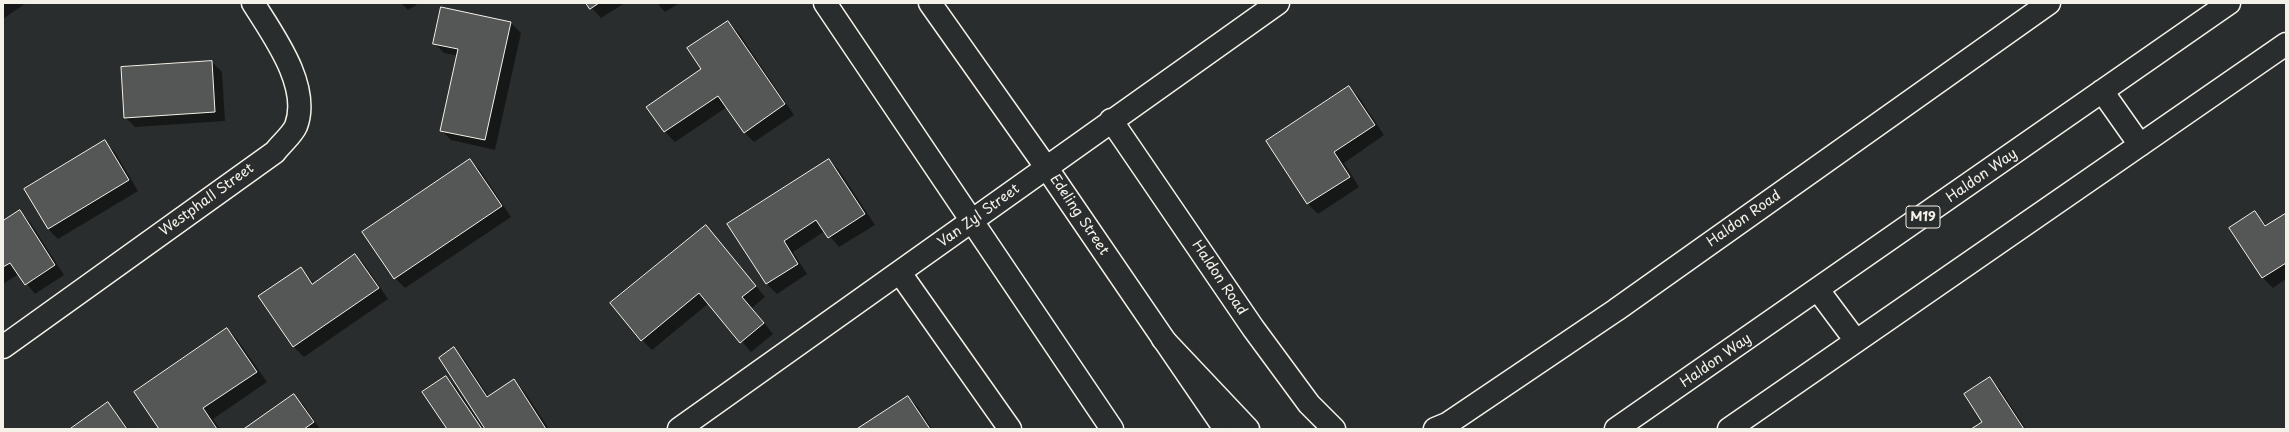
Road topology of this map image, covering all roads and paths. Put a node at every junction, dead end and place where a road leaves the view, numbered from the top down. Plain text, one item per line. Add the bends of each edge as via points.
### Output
1 (253, 3) edge
2 (825, 3) edge
3 (930, 3) edge
4 (1278, 3) edge
5 (2049, 3) edge
6 (2229, 3) edge
7 (2286, 44) edge
8 (2102, 91) junction
9 (1112, 120) junction
10 (2140, 145) junction
11 (1046, 167) junction
12 (972, 221) junction
13 (900, 273) junction
14 (1818, 290) junction
15 (1163, 339) junction
16 (1856, 341) junction
17 (3, 347) edge
18 (680, 429) edge
19 (1010, 429) edge
20 (1112, 429) edge
21 (1225, 429) edge
22 (1248, 429) edge
23 (1334, 429) edge
24 (1435, 429) edge
25 (1616, 429) edge
26 (1729, 429) edge

1 - 17 main road, Westphall Street via 281,47 300,94 296,126 275,152
2 - 12 main road
3 - 11 main road, Edeling Street
4 - 9 main road, Van Zyl Street
5 - 24 main road, Haldon Road via 1616,310 1447,424
6 - 8 main road, Haldon Way / M19
7 - 10 main road
8 - 10 main road
8 - 14 main road, Haldon Way / M19
9 - 11 main road, Van Zyl Street
9 - 23 main road, Haldon Road via 1253,328 1309,404
10 - 16 main road
11 - 12 main road, Van Zyl Street
11 - 15 main road, Edeling Street
12 - 13 main road, Van Zyl Street
12 - 20 main road
13 - 18 main road, Van Zyl Street
13 - 19 main road
14 - 16 main road
14 - 25 main road, Haldon Way / M19
15 - 21 main road, Edeling Street
15 - 22 main road
16 - 26 main road

